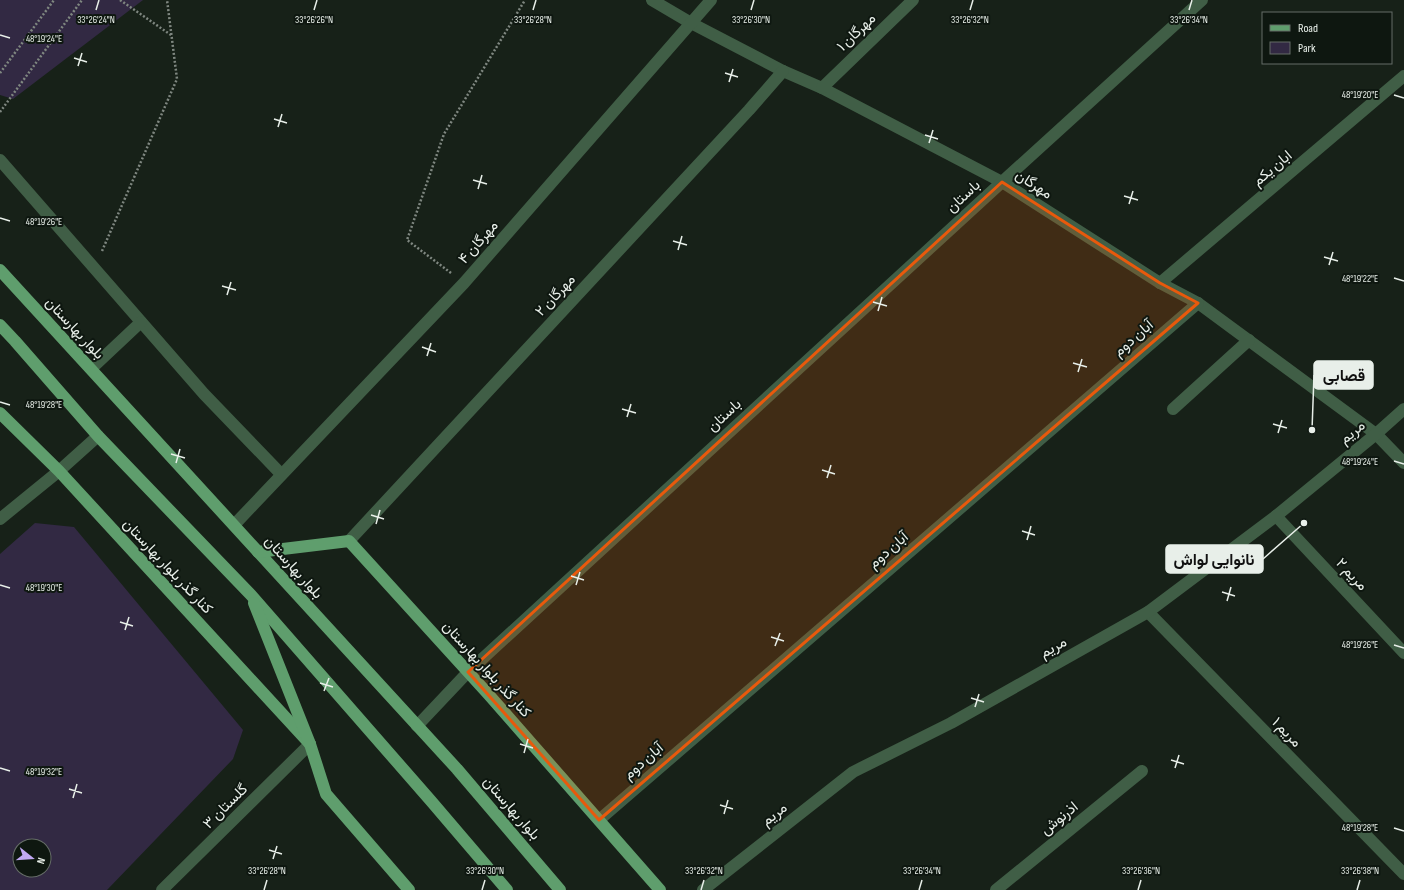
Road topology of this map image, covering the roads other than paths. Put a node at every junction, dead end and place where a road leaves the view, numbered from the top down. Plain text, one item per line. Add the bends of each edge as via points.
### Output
1 (652, 0) edge
2 (711, 0) edge
3 (913, 0) edge
4 (1202, 0) edge
5 (691, 23) junction
6 (783, 71) junction
7 (1404, 76) edge
8 (822, 88) junction
9 (0, 160) edge
10 (1002, 182) junction
11 (0, 270) edge
12 (1160, 284) junction
13 (1198, 303) junction
14 (141, 322) junction
15 (0, 325) edge
16 (1249, 340) junction
17 (91, 369) junction
18 (1173, 409) dead end
19 (1404, 409) edge
20 (0, 413) edge
21 (1376, 434) junction
22 (98, 436) junction
23 (1404, 463) edge
24 (59, 471) junction
25 (281, 474) junction
26 (1276, 516) junction
27 (0, 519) edge
28 (234, 525) junction
29 (349, 541) junction
30 (258, 552) junction
31 (251, 595) junction
32 (1148, 612) junction
33 (1404, 653) edge
34 (468, 672) junction
35 (417, 726) junction
36 (310, 744) junction
37 (1142, 771) dead end
38 (599, 820) junction
39 (1404, 874) edge
40 (162, 890) edge
41 (409, 890) edge
42 (507, 890) edge
43 (560, 890) edge
44 (660, 890) edge
45 (703, 890) edge
46 (996, 890) edge

1 - 5 street, مهرگان
2 - 5 street, مهرگان ۴
3 - 8 street, مهرگان ۱
4 - 10 street, باستان
5 - 6 street, مهرگان
5 - 25 street, مهرگان ۴ via 464,283
6 - 8 street, مهرگان
6 - 29 street, مهرگان ۲
7 - 12 street, ابان یکم
8 - 10 street, مهرگان
9 - 14 street
10 - 12 street, مهرگان
10 - 34 street, باستان
11 - 17 main road, بلوار بهارستان
12 - 13 street, مهرگان
13 - 16 street, مهرگان
13 - 38 street, آبان دوم
14 - 17 street
14 - 25 street via 204,394
15 - 22 main road
16 - 18 street
16 - 21 street, مهرگان
17 - 28 main road, بلوار بهارستان
19 - 21 street, مریم
20 - 24 main road, کنار گذر بلوار بهارستان
21 - 23 street, مهرگان
21 - 26 street, مریم
22 - 24 street
22 - 31 main road
24 - 27 street
24 - 36 main road, کنار گذر بلوار بهارستان
25 - 28 street, مهرگان ۴
26 - 32 street, مریم
26 - 33 street, مریم ۲
28 - 30 main road, بلوار بهارستان
29 - 30 main road
29 - 34 main road, کنار گذر بلوار بهارستان
30 - 35 main road, بلوار بهارستان
31 - 36 main road, کنار گذر بلوار بهارستان
31 - 42 main road
32 - 39 street, مریم ۱
32 - 45 street, مریم via 951,723 853,772
34 - 35 street, باستان
34 - 38 main road, کنار گذر بلوار بهارستان
35 - 43 main road, بلوار بهارستان
36 - 40 street, گلستان ۳
36 - 41 main road, کنار گذر بلوار بهارستان via 326,794
37 - 46 street, اذرنوش
38 - 44 main road, کنار گذر بلوار بهارستان

